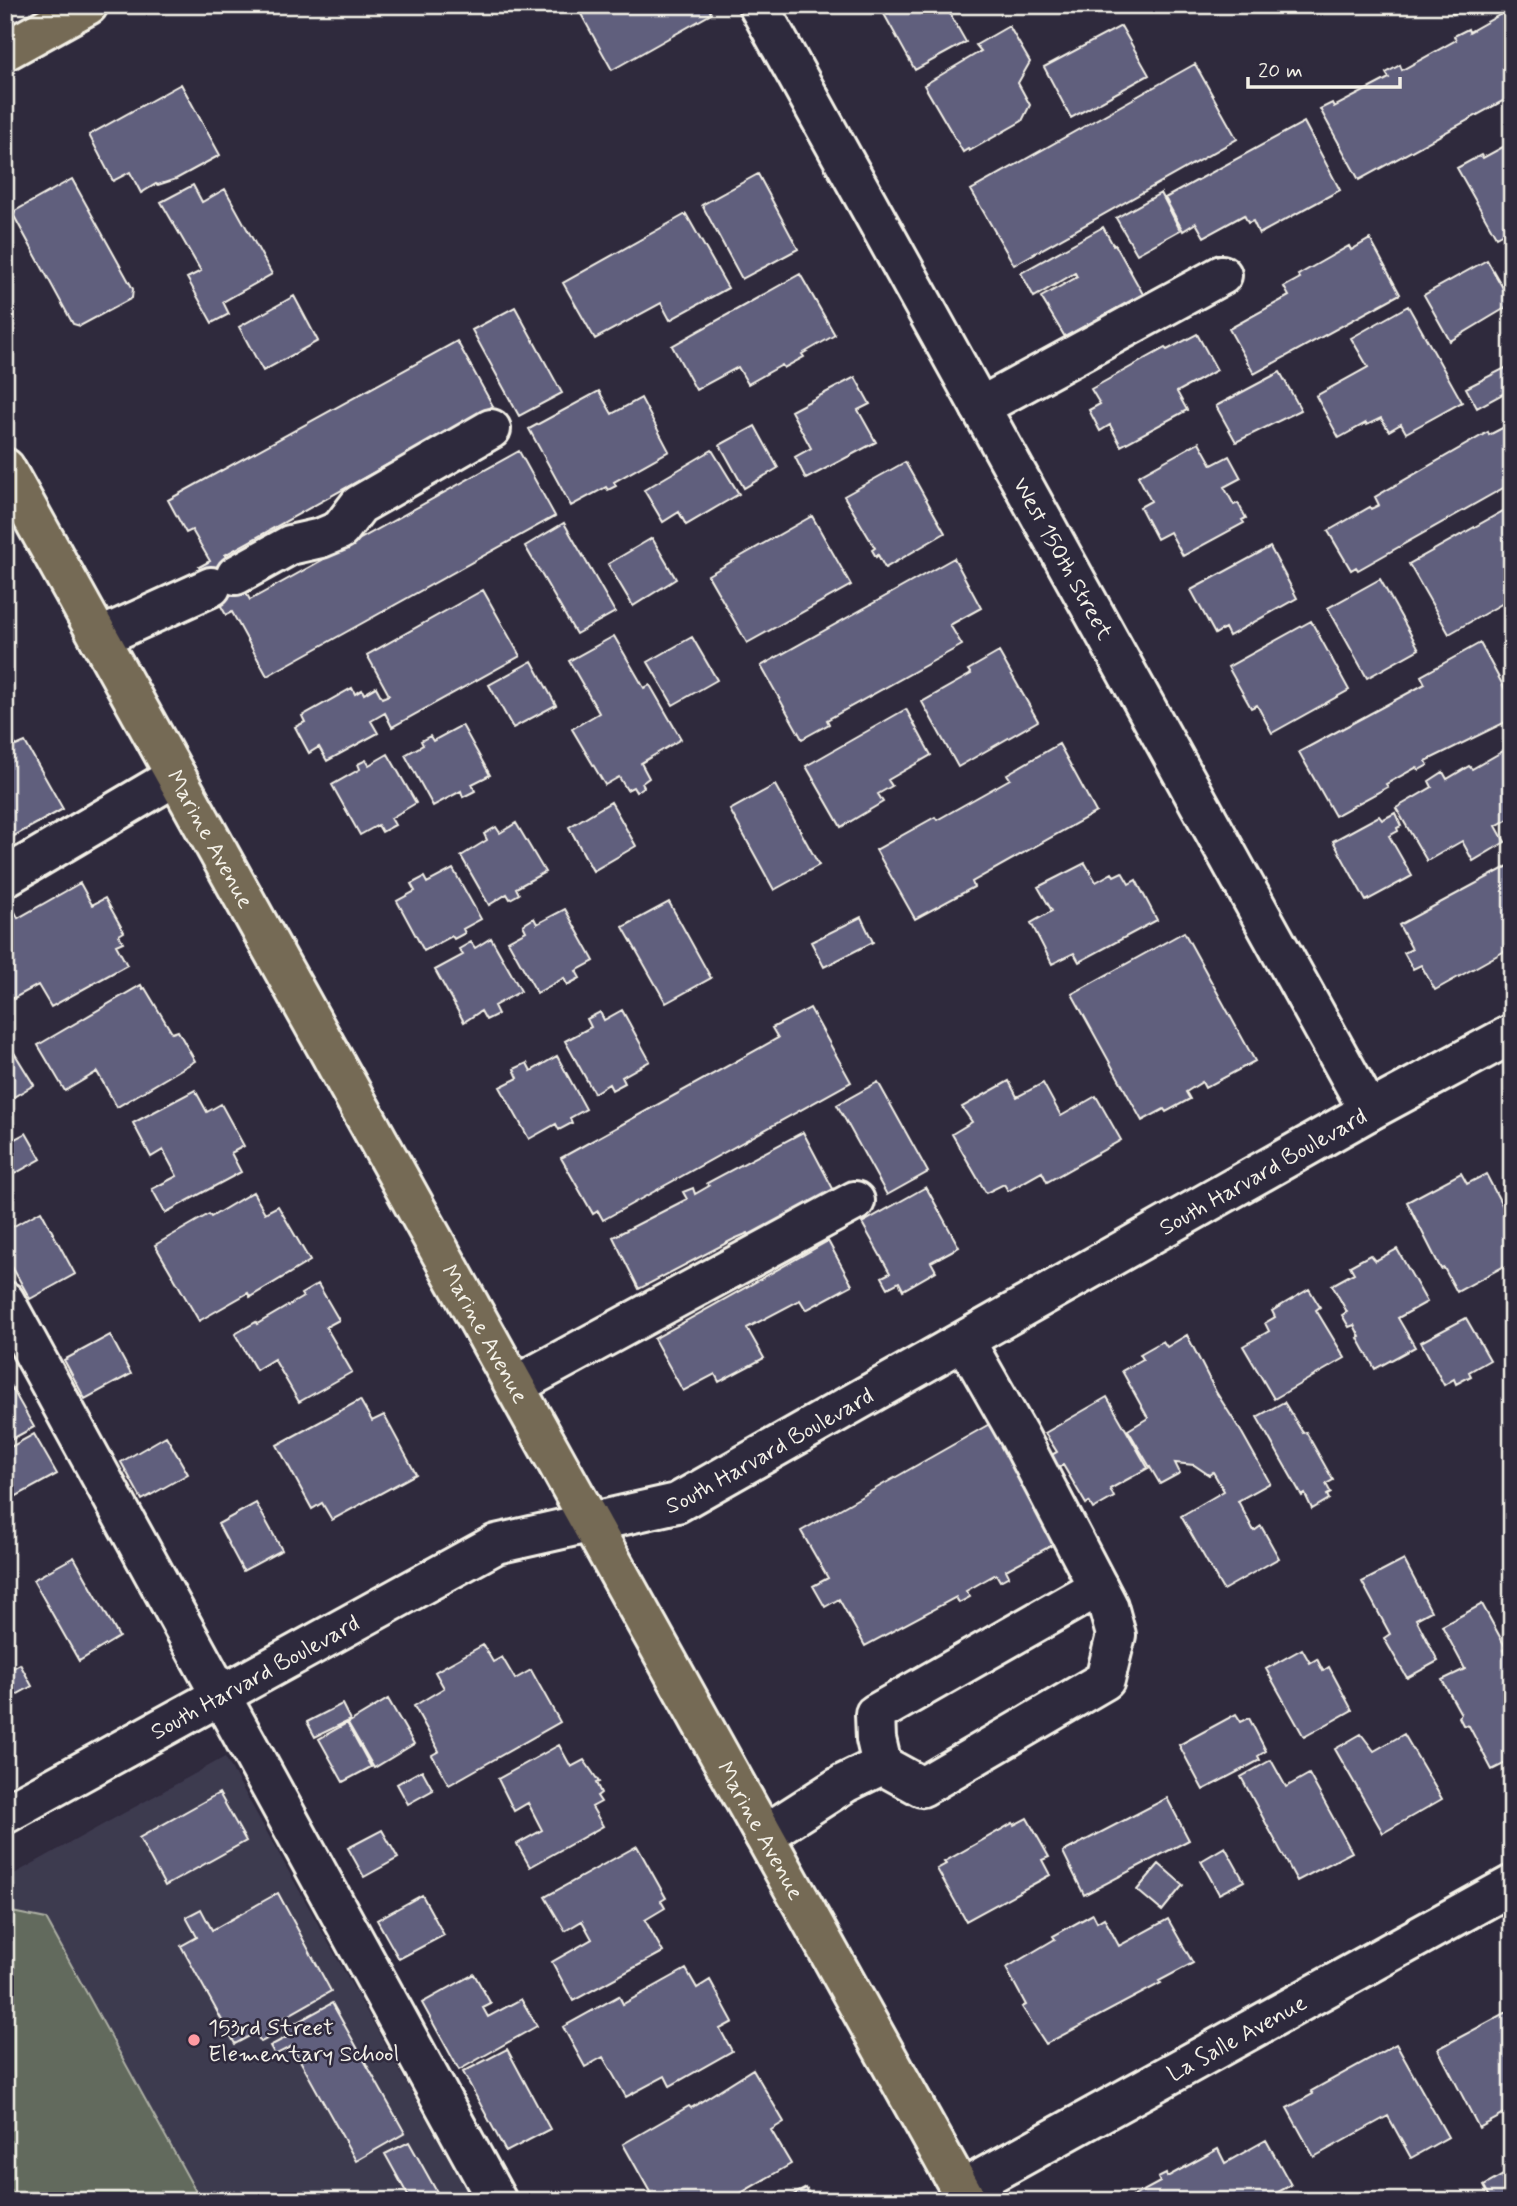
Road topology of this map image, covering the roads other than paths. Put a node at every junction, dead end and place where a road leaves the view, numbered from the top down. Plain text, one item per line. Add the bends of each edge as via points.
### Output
1 (89, 5) edge
2 (758, 5) edge
3 (5, 51) edge
4 (1222, 275) dead end
5 (979, 407) junction
6 (491, 429) dead end
7 (5, 468) edge
8 (99, 638) junction
9 (176, 776) junction
10 (5, 877) edge
11 (1512, 1034) edge
12 (1369, 1111) junction
13 (855, 1201) dead end
14 (5, 1301) edge
15 (965, 1340) junction
16 (516, 1385) junction
17 (592, 1522) junction
18 (1098, 1587) junction
19 (220, 1696) junction
20 (882, 1765) junction
21 (5, 1814) edge
22 (764, 1835) junction
23 (1512, 1885) edge
24 (964, 2195) edge
25 (497, 2201) edge

1 - 3 main road
2 - 5 street, West 150th Street
4 - 5 street
5 - 12 street, West 150th Street
6 - 8 street via 359,505 340,530 290,545
7 - 8 main road, Marine Avenue
8 - 9 main road, Marine Avenue
9 - 10 street
9 - 16 main road, Marine Avenue
11 - 12 street, South Harvard Boulevard
12 - 15 street, South Harvard Boulevard
13 - 16 street
14 - 19 street
15 - 17 street, South Harvard Boulevard via 677,1503
15 - 18 street
16 - 17 main road, Marine Avenue
17 - 19 street, South Harvard Boulevard via 496,1544
17 - 22 main road, Marine Avenue
18 - 20 street via 875,1714
18 - 20 street via 1116,1635 1105,1680 922,1787
19 - 21 street, South Harvard Boulevard
19 - 25 street
20 - 22 street
22 - 24 main road, Marine Avenue
23 - 24 street, La Salle Avenue

